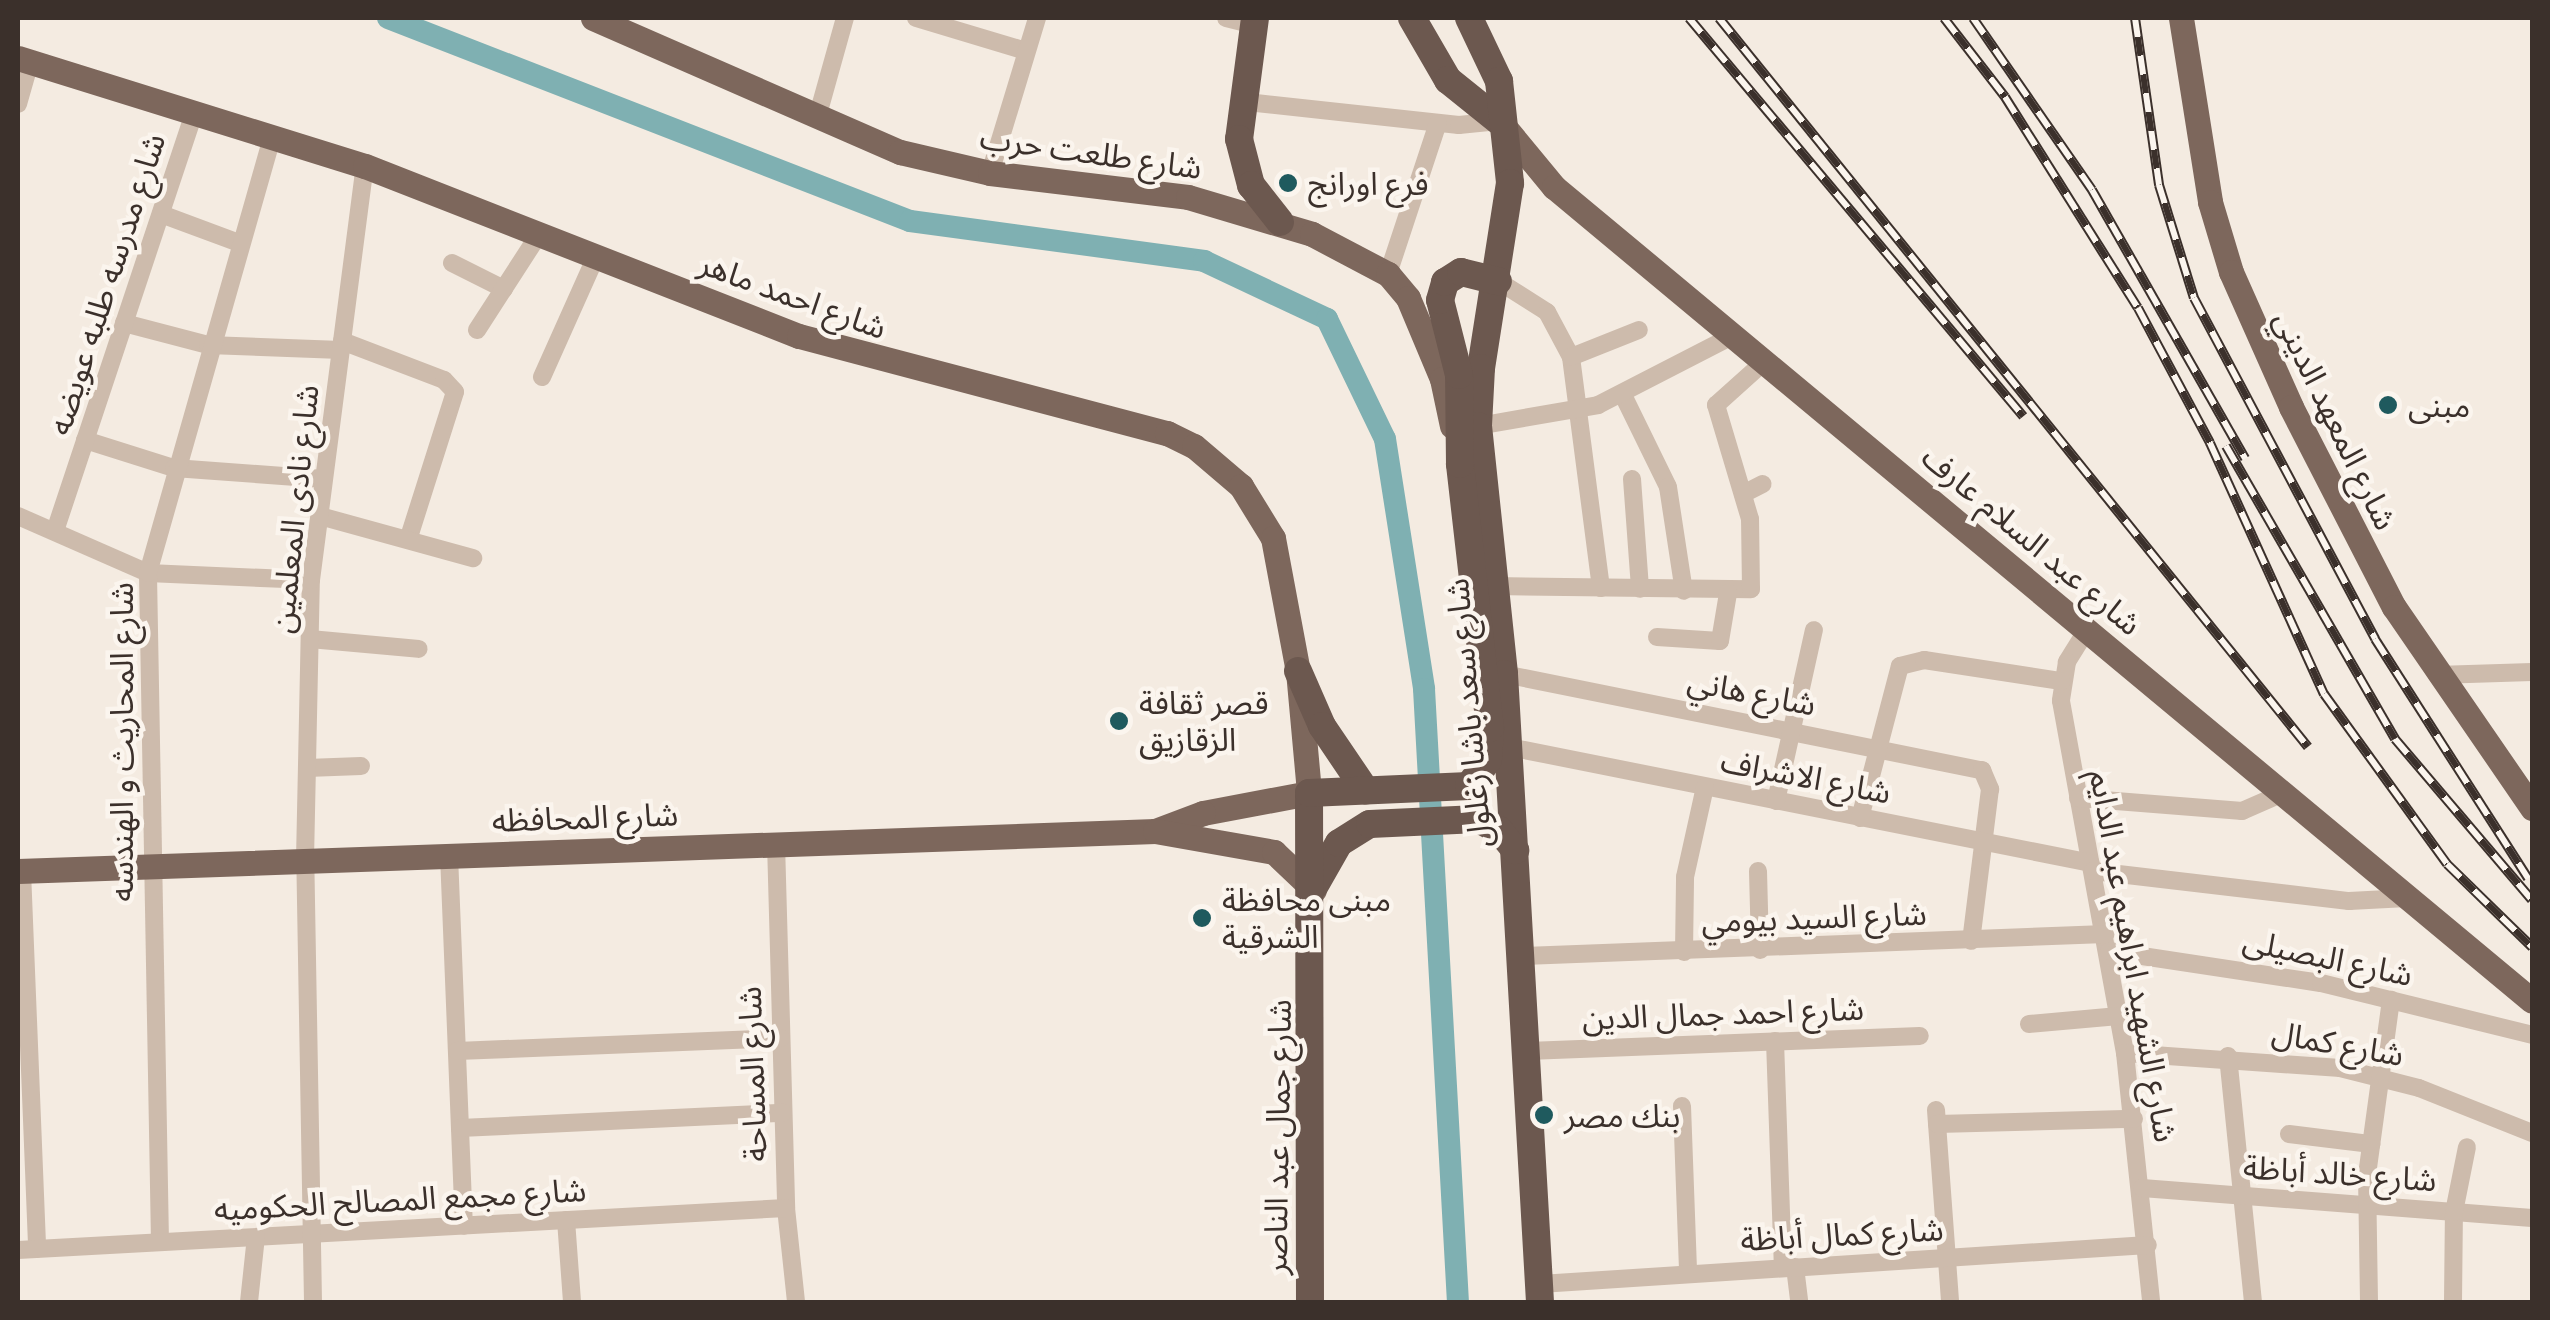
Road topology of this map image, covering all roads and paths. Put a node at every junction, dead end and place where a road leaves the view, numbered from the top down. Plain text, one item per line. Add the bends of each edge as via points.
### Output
1 (594, 18) edge
2 (844, 18) edge
3 (916, 18) edge
4 (1037, 18) edge
5 (1226, 18) edge
6 (1412, 18) edge
7 (1469, 18) edge
8 (2181, 18) edge
9 (1255, 21) edge
10 (1026, 51) junction
11 (24, 60) edge
12 (19, 92) edge
13 (1247, 102) junction
14 (194, 114) junction
15 (817, 118) junction
16 (1500, 121) junction
17 (1438, 123) junction
18 (272, 138) junction
19 (365, 166) junction
20 (990, 173) junction
21 (160, 214) junction
22 (1280, 222) junction
23 (539, 234) junction
24 (239, 243) junction
25 (596, 256) junction
26 (452, 263) dead end
27 (1388, 274) junction
28 (1498, 281) junction
29 (504, 289) junction
30 (124, 323) junction
31 (477, 330) dead end
32 (1639, 330) dead end
33 (1734, 335) junction
34 (208, 345) junction
35 (342, 346) junction
36 (1570, 357) junction
37 (1765, 361) junction
38 (542, 377) dead end
39 (1623, 395) junction
40 (1577, 411) junction
41 (1478, 426) junction
42 (85, 440) junction
43 (1460, 464) junction
44 (174, 468) junction
45 (324, 479) junction
46 (1632, 479) dead end
47 (1763, 484) dead end
48 (1743, 494) junction
49 (18, 516) edge
50 (320, 516) junction
51 (55, 530) junction
52 (408, 540) junction
53 (472, 558) dead end
54 (148, 573) junction
55 (311, 580) junction
56 (1493, 586) junction
57 (1601, 588) junction
58 (1640, 589) junction
59 (1684, 591) junction
60 (1728, 593) junction
61 (2088, 628) junction
62 (1814, 630) dead end
63 (1657, 637) dead end
64 (310, 639) junction
65 (1720, 641) junction
66 (1739, 644) dead end
67 (419, 649) dead end
68 (1298, 671) junction
69 (2532, 672) edge
70 (1504, 674) junction
71 (2438, 675) junction
72 (2061, 681) junction
73 (1792, 731) junction
74 (1499, 737) junction
75 (1874, 747) junction
76 (361, 766) dead end
77 (307, 768) junction
78 (1470, 785) junction
79 (1705, 786) junction
80 (1368, 791) junction
81 (1309, 793) junction
82 (2281, 794) junction
83 (2078, 798) junction
84 (1776, 801) junction
85 (2532, 808) edge
86 (1860, 818) junction
87 (1484, 821) junction
88 (1155, 831) junction
89 (776, 843) junction
90 (1983, 843) junction
91 (1515, 850) junction
92 (449, 855) junction
93 (306, 860) junction
94 (151, 866) junction
95 (2092, 867) junction
96 (20, 871) edge
97 (1758, 871) dead end
98 (1314, 890) junction
99 (2407, 898) junction
100 (1970, 941) junction
101 (2108, 943) junction
102 (1760, 950) junction
103 (1684, 952) junction
104 (1523, 956) junction
105 (2391, 1000) junction
106 (2532, 1001) edge
107 (2119, 1016) junction
108 (2029, 1024) dead end
109 (2532, 1035) edge
110 (1920, 1036) dead end
111 (781, 1038) junction
112 (1774, 1041) junction
113 (457, 1051) junction
114 (1528, 1051) junction
115 (2125, 1053) junction
116 (2228, 1056) junction
117 (2378, 1076) junction
118 (1682, 1106) dead end
119 (783, 1113) junction
120 (2134, 1119) junction
121 (460, 1128) junction
122 (2532, 1133) edge
123 (2289, 1134) dead end
124 (2371, 1144) junction
125 (2467, 1147) dead end
126 (2142, 1188) junction
127 (2242, 1196) junction
128 (2366, 1205) junction
129 (786, 1208) junction
130 (2454, 1212) junction
131 (2532, 1218) edge
132 (566, 1220) junction
133 (464, 1226) junction
134 (316, 1234) junction
135 (256, 1237) junction
136 (160, 1242) junction
137 (2148, 1244) junction
138 (27, 1250) edge
139 (1947, 1258) junction
140 (1789, 1267) junction
141 (1688, 1273) junction
142 (1540, 1293) edge
143 (249, 1302) edge
144 (313, 1302) edge
145 (572, 1302) edge
146 (796, 1302) edge
147 (1310, 1302) edge
148 (1799, 1302) edge
149 (1950, 1302) edge
150 (2151, 1302) edge
151 (2253, 1302) edge
152 (2370, 1302) edge
153 (2453, 1302) edge

1 - 15 main road, شارع طلعت حرب
2 - 15 street
3 - 10 street
4 - 10 street
5 - 9 street
6 - 16 highway via 1448,80
7 - 16 highway, شارع سعد باشا زغلول via 1496,69
8 - 71 main road, شارع المعهد الديني via 2194,124 2231,272 2337,504
9 - 13 highway
10 - 20 street
11 - 12 street
11 - 14 main road, شارع احمد ماهر
13 - 17 street
13 - 22 highway via 1239,139 1245,170
14 - 18 main road, شارع احمد ماهر
14 - 21 street, شارع مدرسه طلبه عويضه
15 - 20 main road, شارع طلعت حرب via 900,152
16 - 17 street
16 - 28 highway, شارع سعد باشا زغلول via 1510,182
16 - 33 main road, شارع عبد السلام عارف via 1554,187
17 - 27 street
18 - 19 main road, شارع احمد ماهر
18 - 24 street, شارع المحاريث و الهندسه
19 - 23 main road, شارع احمد ماهر
19 - 35 street, شارع نادى المعلمين
20 - 22 main road, شارع طلعت حرب via 1188,197
21 - 24 street
21 - 30 street, شارع مدرسه طلبه عويضه
22 - 27 main road, شارع طلعت حرب
23 - 25 main road, شارع احمد ماهر
23 - 29 street
24 - 34 street, شارع المحاريث و الهندسه
25 - 38 street
25 - 68 main road, شارع احمد ماهر via 847,352 1167,432 1194,446 1241,486 1273,538
26 - 29 street
27 - 43 main road via 1427,338
28 - 36 street via 1547,312
28 - 41 highway, شارع سعد باشا زغلول via 1480,368
28 - 43 highway, شارع سعد باشا زغلول via 1461,272 1441,291 1458,375
29 - 31 street
30 - 34 street
30 - 42 street, شارع مدرسه طلبه عويضه
32 - 36 street
33 - 37 main road, شارع عبد السلام عارف
33 - 39 street
34 - 35 street
34 - 44 street, شارع المحاريث و الهندسه
35 - 45 street, شارع نادى المعلمين
35 - 52 street via 444,380 454,392
36 - 40 street
37 - 48 street via 1716,405
37 - 61 main road, شارع عبد السلام عارف
39 - 40 street
39 - 59 street via 1668,487
40 - 41 street
40 - 57 street
41 - 56 highway, شارع سعد باشا زغلول
42 - 44 street
42 - 51 street, شارع مدرسه طلبه عويضه
43 - 74 highway, شارع سعد باشا زغلول
44 - 45 street
44 - 54 street, شارع المحاريث و الهندسه
45 - 50 street, شارع نادى المعلمين
46 - 58 street
47 - 48 street
48 - 60 street via 1754,583 1746,593
49 - 51 street
50 - 52 street
50 - 55 street, شارع نادى المعلمين
51 - 54 street
52 - 53 street
54 - 55 street
54 - 94 street, شارع المحاريث و الهندسه
55 - 64 street, شارع نادى المعلمين
56 - 57 street
56 - 70 highway, شارع سعد باشا زغلول
57 - 58 street
58 - 59 street
59 - 60 street
60 - 65 street
61 - 72 street
61 - 82 main road, شارع عبد السلام عارف
62 - 73 street
63 - 65 street
64 - 67 street
64 - 77 street, شارع نادى المعلمين
65 - 66 street
68 - 80 highway via 1322,726
68 - 81 main road, شارع احمد ماهر
69 - 71 street
70 - 73 street, شارع هاني
70 - 74 highway, شارع سعد باشا زغلول
71 - 85 main road, شارع المعهد الديني
72 - 75 street via 1910,662 1892,678
72 - 83 street, شارع الشهيد ابراهيم عبد الدايم
73 - 75 street, شارع هاني
73 - 84 street
74 - 78 highway
74 - 79 street, شارع الاشراف
74 - 91 highway, شارع سعد باشا زغلول
75 - 86 street
75 - 90 street, شارع هاني via 1986,774
76 - 77 street
77 - 93 street, شارع نادى المعلمين
78 - 80 highway
78 - 87 highway
79 - 84 street, شارع الاشراف
79 - 103 street via 1685,877
80 - 81 highway
81 - 88 main road, شارع المحافظه via 1203,814
81 - 98 highway, شارع جمال عبد الناصر
82 - 83 street via 2242,811
82 - 99 main road, شارع عبد السلام عارف
83 - 95 street, شارع الشهيد ابراهيم عبد الدايم
84 - 86 street, شارع الاشراف
86 - 90 street, شارع الاشراف
87 - 91 highway
87 - 98 highway via 1370,824 1339,843
88 - 89 main road, شارع المحافظه
88 - 98 main road, شارع المحافظه via 1274,852
89 - 92 main road, شارع المحافظه
89 - 111 street, شارع المساحة
90 - 95 street, شارع الاشراف
90 - 100 street
91 - 104 highway, شارع سعد باشا زغلول
92 - 93 main road, شارع المحافظه
92 - 113 street
93 - 94 main road, شارع المحافظه
93 - 134 street, شارع نادى المعلمين
94 - 96 main road, شارع المحافظه
94 - 136 street, شارع المحاريث و الهندسه
95 - 99 street, شارع الاشراف via 2348,900
95 - 101 street, شارع الشهيد ابراهيم عبد الدايم
96 - 138 street
97 - 102 street
98 - 147 highway, شارع جمال عبد الناصر
99 - 106 main road, شارع عبد السلام عارف
100 - 101 street, شارع السيد بيومي
100 - 102 street, شارع السيد بيومي
101 - 105 street, شارع البصيلى
101 - 107 street, شارع الشهيد ابراهيم عبد الدايم
102 - 103 street, شارع السيد بيومي
103 - 104 street, شارع السيد بيومي
104 - 114 highway, شارع سعد باشا زغلول
105 - 109 street, شارع البصيلى
105 - 117 street
107 - 108 street
107 - 115 street, شارع الشهيد ابراهيم عبد الدايم
110 - 112 street, شارع احمد جمال الدين
111 - 113 street
111 - 119 street, شارع المساحة
112 - 114 street, شارع احمد جمال الدين
112 - 140 street
113 - 121 street
114 - 142 highway, شارع سعد باشا زغلول
115 - 116 street, شارع كمال
115 - 120 street, شارع الشهيد ابراهيم عبد الدايم
116 - 117 street, شارع كمال
116 - 127 street
117 - 122 street, شارع كمال
117 - 124 street
118 - 141 street
119 - 121 street
119 - 129 street, شارع المساحة
120 - 126 street, شارع الشهيد ابراهيم عبد الدايم
120 - 139 street via 1936,1117
121 - 133 street
123 - 124 street
124 - 128 street
125 - 130 street
126 - 127 street, شارع خالد أباظة
126 - 137 street, شارع الشهيد ابراهيم عبد الدايم
127 - 128 street, شارع خالد أباظة
127 - 151 street
128 - 130 street, شارع خالد أباظة
128 - 152 street
129 - 132 street, شارع مجمع المصالح الحكوميه
129 - 146 street, شارع المساحة
130 - 131 street, شارع خالد أباظة
130 - 153 street
132 - 133 street, شارع مجمع المصالح الحكوميه
132 - 145 street
133 - 134 street, شارع مجمع المصالح الحكوميه
134 - 135 street, شارع مجمع المصالح الحكوميه
134 - 144 street, شارع نادى المعلمين
135 - 136 street, شارع مجمع المصالح الحكوميه
135 - 143 street
136 - 138 street, شارع مجمع المصالح الحكوميه
137 - 139 street, شارع كمال أباظة
137 - 150 street, شارع الشهيد ابراهيم عبد الدايم
139 - 140 street, شارع كمال أباظة
139 - 149 street
140 - 141 street, شارع كمال أباظة
140 - 148 street
141 - 142 street, شارع كمال أباظة

